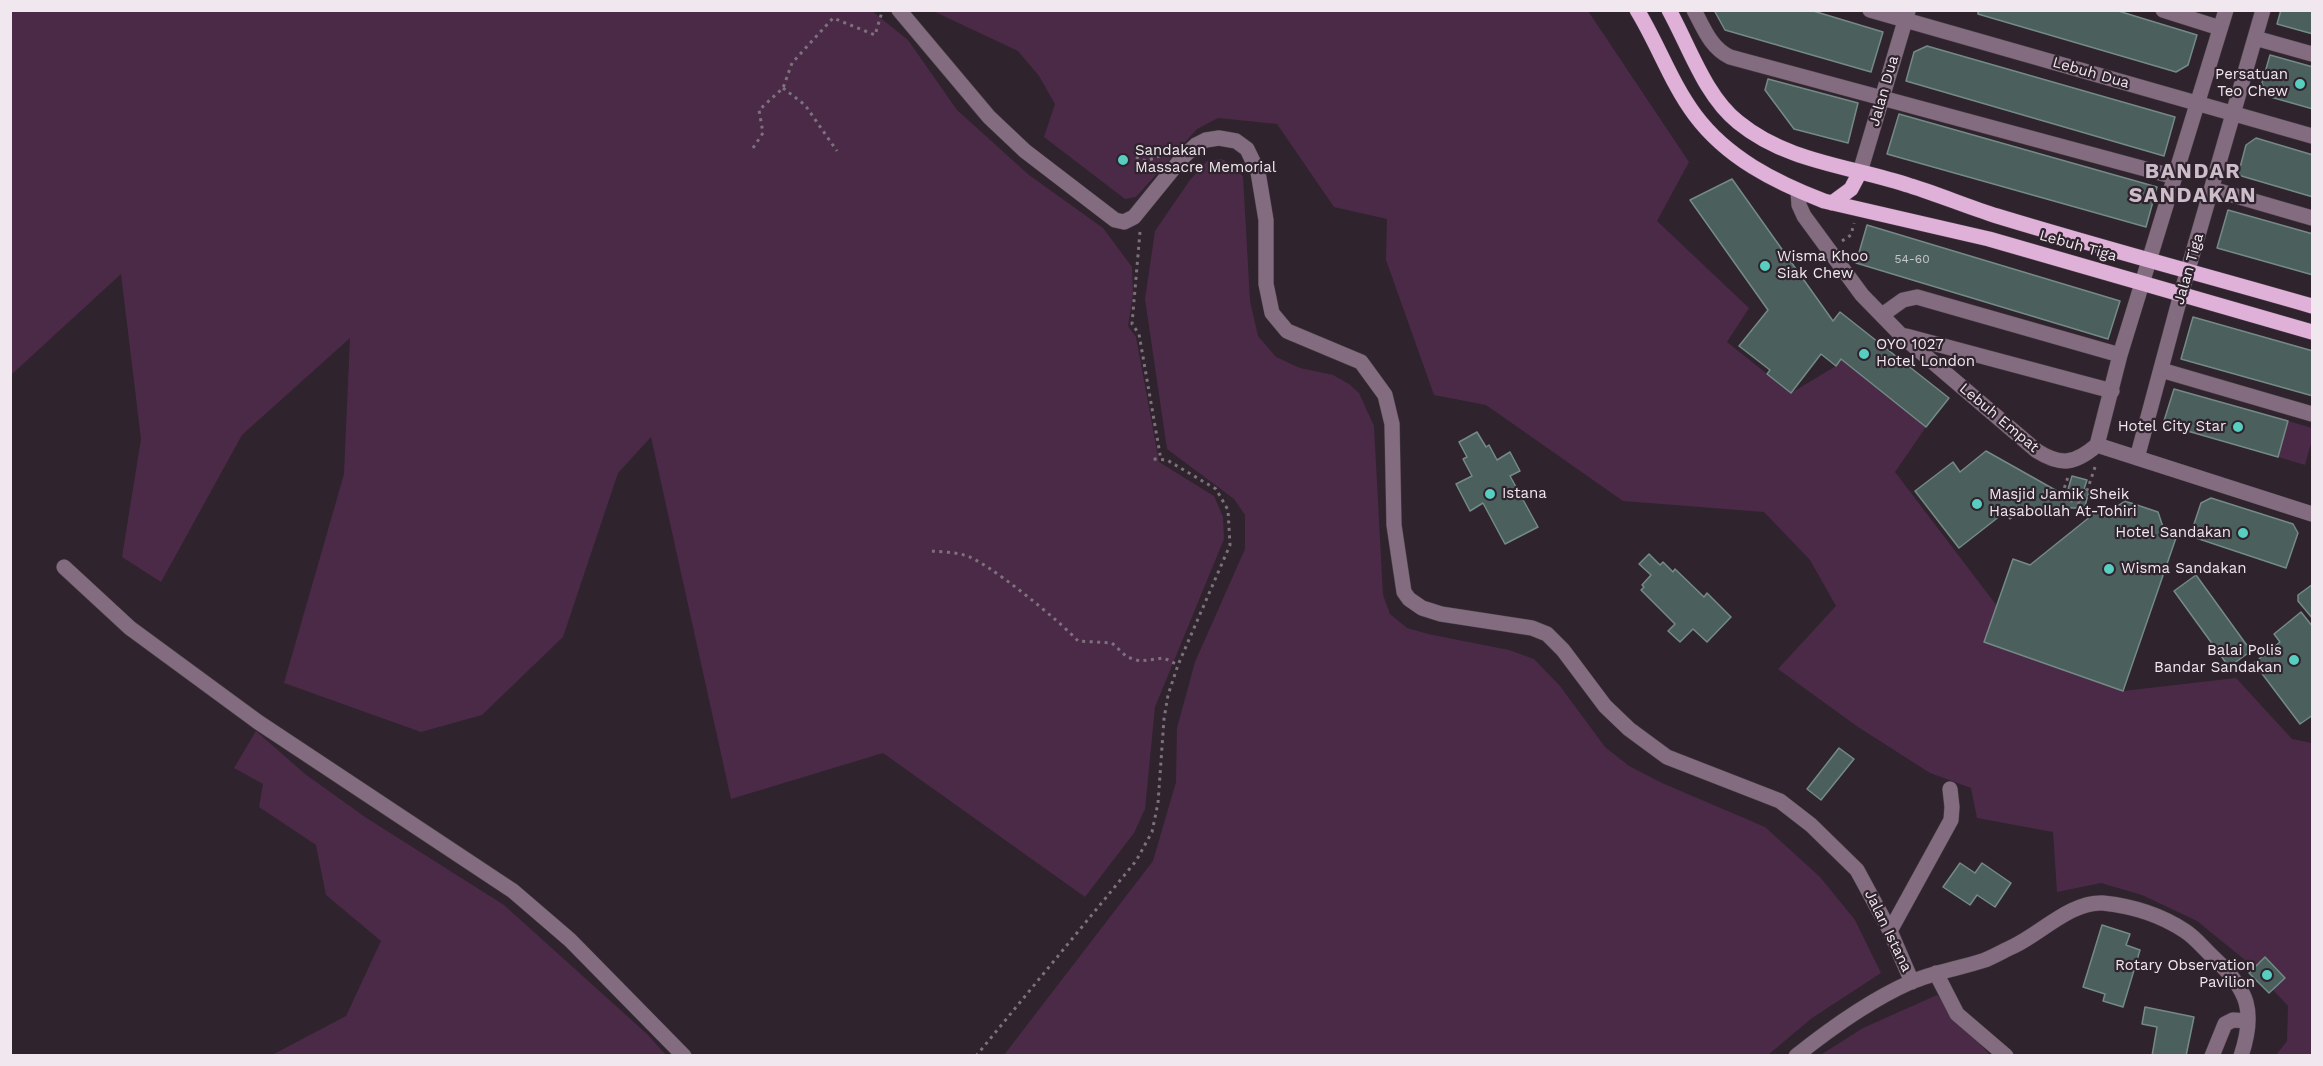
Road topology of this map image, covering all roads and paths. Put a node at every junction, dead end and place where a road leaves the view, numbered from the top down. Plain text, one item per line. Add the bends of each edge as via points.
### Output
1 (883, 10) edge
2 (899, 10) edge
3 (1637, 10) edge
4 (1669, 10) edge
5 (1694, 10) edge
6 (1870, 10) edge
7 (2163, 10) edge
8 (2226, 10) edge
9 (2263, 10) edge
10 (1906, 15) edge
11 (2220, 28) junction
12 (2255, 38) junction
13 (2313, 54) edge
14 (783, 88) junction
15 (1882, 98) junction
16 (2197, 104) junction
17 (2233, 114) junction
18 (2313, 136) edge
19 (753, 148) dead end
20 (837, 151) dead end
21 (1860, 172) junction
22 (2175, 177) junction
23 (2212, 189) junction
24 (1798, 191) junction
25 (1832, 203) junction
26 (1859, 210) junction
27 (2313, 218) edge
28 (1140, 228) dead end
29 (1829, 252) junction
30 (2150, 259) junction
31 (2188, 270) junction
32 (2142, 283) junction
33 (2181, 294) junction
34 (2313, 306) edge
35 (1882, 315) junction
36 (2313, 332) edge
37 (1901, 335) junction
38 (2120, 355) junction
39 (2161, 370) junction
40 (2112, 391) junction
41 (2313, 414) edge
42 (2097, 446) junction
43 (2138, 458) junction
44 (1153, 459) dead end
45 (1161, 460) junction
46 (2069, 473) dead end
47 (2046, 487) dead end
48 (2043, 492) dead end
49 (2062, 497) junction
50 (2080, 503) dead end
51 (2313, 514) edge
52 (932, 551) dead end
53 (64, 567) dead end
54 (1178, 665) junction
55 (1950, 789) dead end
56 (1890, 931) junction
57 (1936, 973) junction
58 (1912, 982) junction
59 (2248, 1021) junction
60 (684, 1056) edge
61 (976, 1056) edge
62 (1796, 1056) edge
63 (2006, 1056) edge
64 (2212, 1056) edge
65 (2241, 1056) edge

1 - 14 path via 875,35 833,18 792,63
2 - 56 street, Jalan Istana via 989,117 1025,151 1115,220 1124,222 1134,217 1196,145 1219,138 1236,141 1246,148 1258,172 1266,220 1266,284 1272,313 1287,331 1361,363 1384,395 1392,424 1394,525 1404,592 1409,599 1441,614 1532,628 1546,634 1563,650 1605,706 1667,757 1780,801 1811,825 1857,870
3 - 24 main road, Lebuh Tiga via 1695,115 1711,134 1763,174
4 - 21 main road, Lebuh Tiga via 1702,75 1735,120 1776,148
5 - 15 street via 1712,43 1730,57
6 - 10 street, Lebuh Dua
7 - 11 street
8 - 11 street
9 - 12 street, Jalan Tiga
10 - 15 street, Jalan Dua
10 - 16 street, Lebuh Dua
11 - 16 street
12 - 13 street
12 - 17 street, Jalan Tiga
14 - 19 path via 759,110 763,133
14 - 20 path via 805,105
15 - 21 street, Jalan Dua
15 - 22 street
16 - 17 street, Lebuh Dua
16 - 22 street
17 - 18 street, Lebuh Dua
17 - 23 street, Jalan Tiga
21 - 25 main road via 1851,189
21 - 30 main road, Lebuh Tiga
22 - 30 street
23 - 27 street
23 - 31 street, Jalan Tiga
24 - 25 main road, Lebuh Tiga
24 - 29 street, Lebuh Empat via 1804,216
25 - 26 main road, Lebuh Tiga
26 - 29 path via 1851,235
26 - 32 main road, Lebuh Tiga via 1989,239
28 - 45 path via 1132,324 1139,334
29 - 35 street, Lebuh Empat
30 - 31 main road, Lebuh Tiga
30 - 32 street
31 - 33 street, Jalan Tiga
31 - 34 main road, Lebuh Tiga
32 - 33 main road, Lebuh Tiga
32 - 38 street
33 - 36 main road, Lebuh Tiga
33 - 39 street, Jalan Tiga
35 - 37 street, Lebuh Empat
35 - 38 street via 1903,300 1917,297
37 - 40 street
37 - 42 street, Lebuh Empat via 2050,459 2073,460
38 - 40 street
39 - 41 street
39 - 43 street, Jalan Tiga
40 - 42 street
42 - 43 street
43 - 51 street
44 - 45 path
45 - 54 path via 1216,489 1228,510 1230,545
46 - 49 path
47 - 49 path
48 - 49 path
49 - 50 path
52 - 54 path via 966,555 1049,614 1078,641 1112,643 1127,657 1140,661 1164,658
53 - 60 street via 130,628 258,722 513,891 570,940
54 - 61 path via 1164,719 1152,832 1136,861
55 - 56 street via 1951,820
56 - 58 street, Jalan Istana
57 - 58 street, Jalan Istana
57 - 59 street, Jalan Istana via 1986,960 2069,911 2101,903 2146,911 2185,931 2239,983 2246,998
57 - 63 street via 1957,1014
58 - 62 street via 1857,1012
59 - 64 street via 2225,1024
59 - 65 street, Jalan Istana

